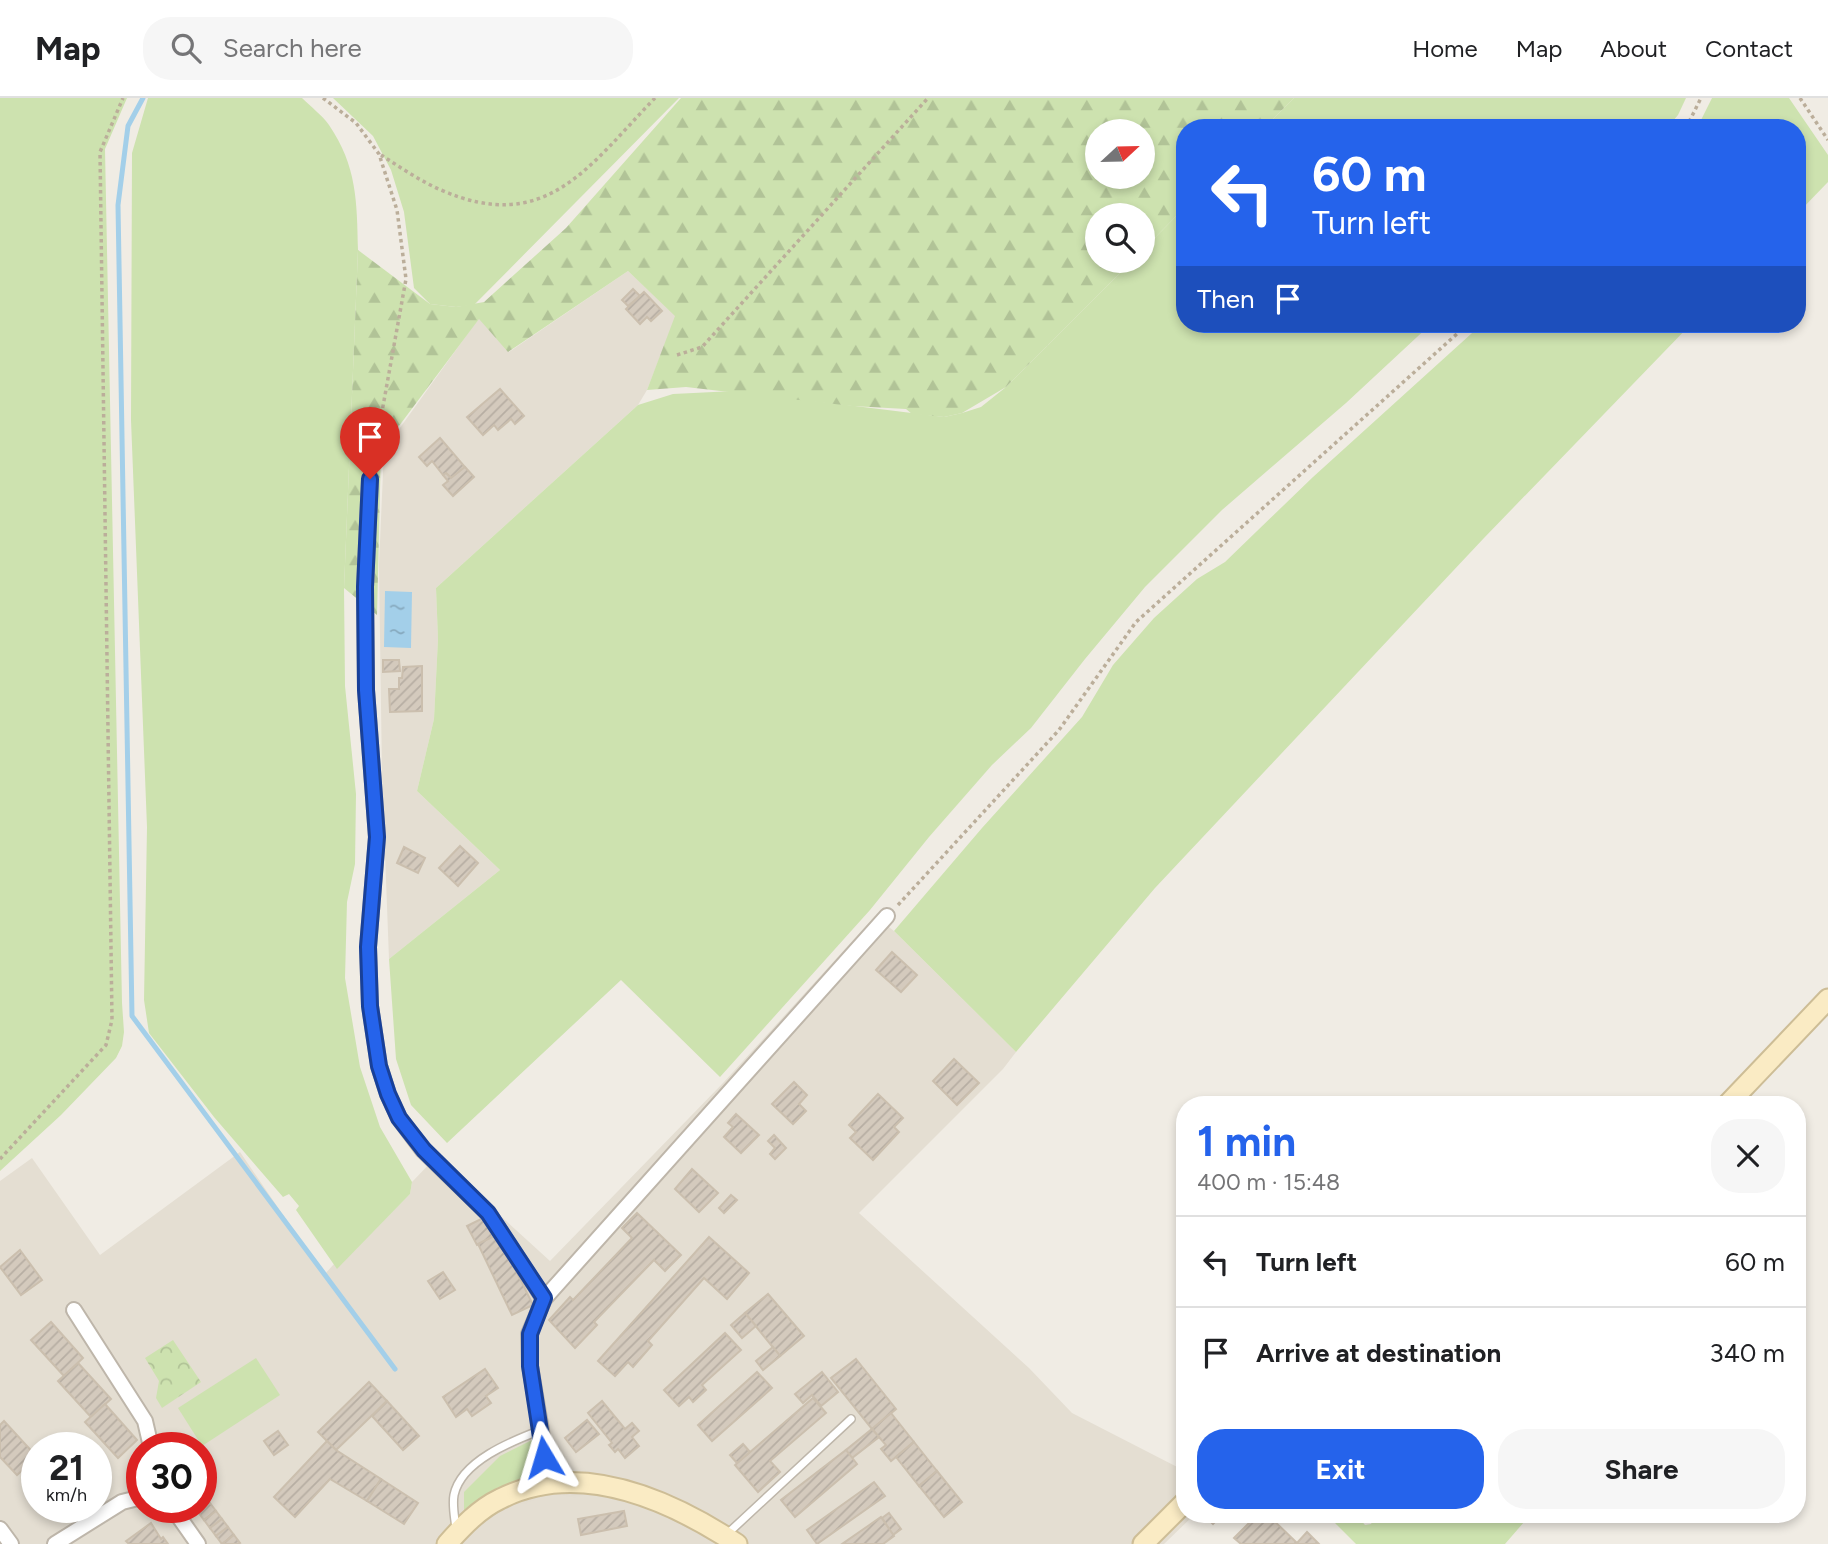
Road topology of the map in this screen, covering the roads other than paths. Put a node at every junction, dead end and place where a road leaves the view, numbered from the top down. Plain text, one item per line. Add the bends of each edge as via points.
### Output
1 (370, 479) road end
2 (887, 916) road end
3 (1828, 999) edge
4 (1736, 1096) edge
5 (544, 1298) junction
6 (74, 1310) dead end
7 (851, 1419) dead end
8 (541, 1430) junction
9 (148, 1432) edge
10 (547, 1484) junction
11 (126, 1501) edge
12 (1176, 1511) edge
13 (183, 1523) edge
14 (0, 1529) edge
15 (455, 1540) edge
16 (731, 1540) edge
17 (11, 1544) edge
18 (55, 1544) edge
19 (198, 1544) edge
20 (1143, 1544) edge

1 - 5 street via 366,690 377,837 368,947 379,1066 399,1118 424,1150 488,1213
2 - 5 street
3 - 4 street
5 - 8 street via 530,1334 530,1366
6 - 9 street via 145,1421
7 - 16 lane
8 - 10 street
8 - 15 lane via 507,1443 478,1462 459,1483 454,1495
10 - 15 street via 500,1499 477,1514
10 - 16 street via 609,1487 651,1498
11 - 18 street
12 - 20 street
13 - 19 street
14 - 17 street

